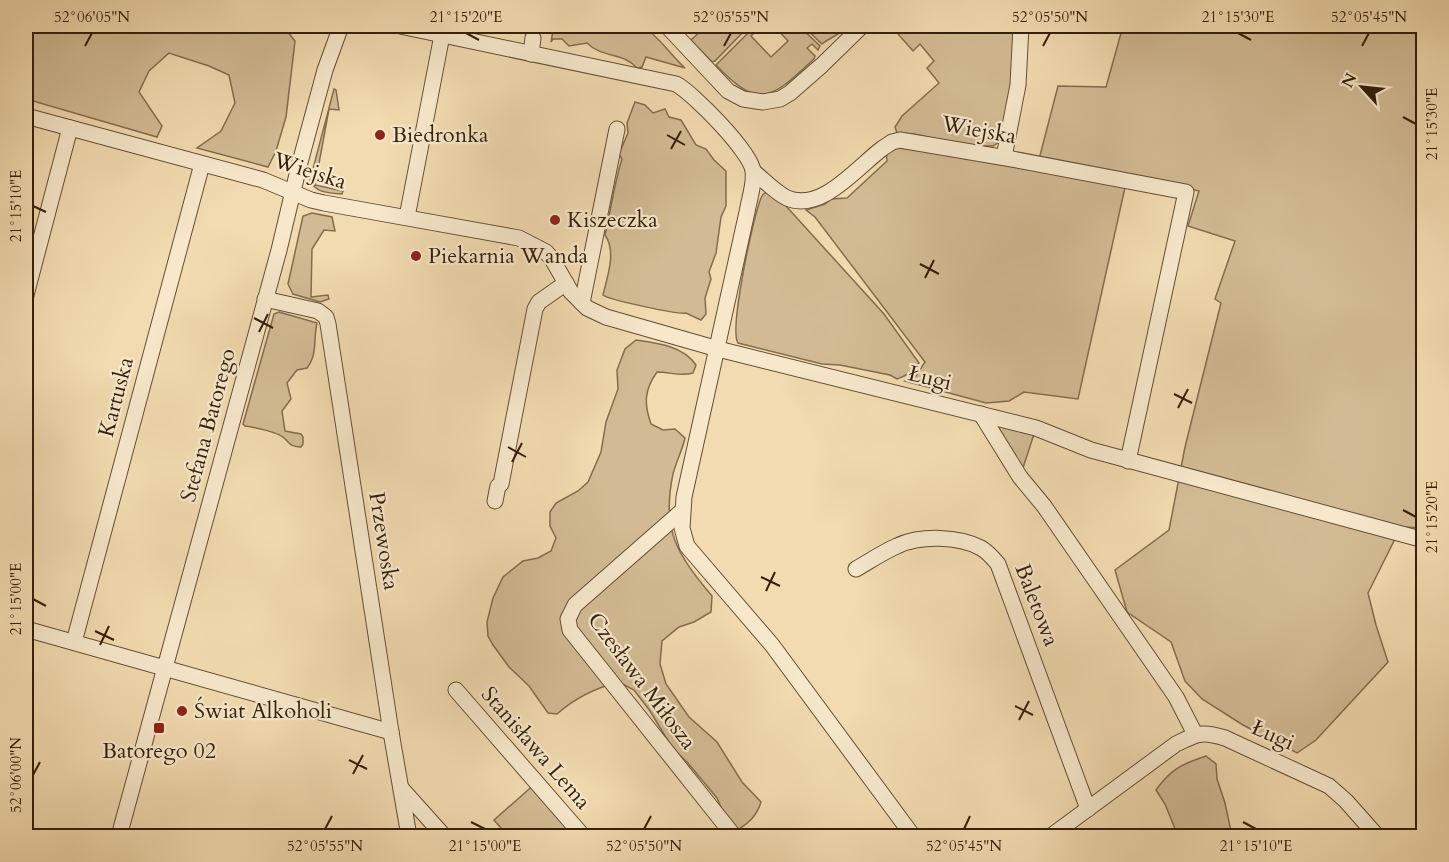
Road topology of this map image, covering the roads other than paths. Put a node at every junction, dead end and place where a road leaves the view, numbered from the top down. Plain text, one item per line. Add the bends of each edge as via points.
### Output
1 (341, 26) edge
2 (400, 26) edge
3 (667, 26) edge
4 (862, 26) edge
5 (1021, 26) edge
6 (442, 35) junction
7 (533, 38) dead end
8 (531, 54) junction
9 (26, 116) edge
10 (70, 128) junction
11 (617, 129) dead end
12 (1004, 158) junction
13 (202, 164) junction
14 (754, 172) junction
15 (294, 192) junction
16 (407, 218) junction
17 (566, 283) junction
18 (26, 295) edge
19 (265, 299) junction
20 (582, 303) junction
21 (718, 349) junction
22 (981, 414) junction
23 (1128, 460) junction
24 (495, 501) dead end
25 (682, 511) junction
26 (1424, 540) edge
27 (856, 569) dead end
28 (26, 629) edge
29 (74, 642) junction
30 (165, 669) junction
31 (456, 690) dead end
32 (391, 732) junction
33 (1195, 734) junction
34 (401, 788) junction
35 (1088, 809) junction
36 (119, 837) edge
37 (409, 837) edge
38 (444, 837) edge
39 (583, 837) edge
40 (735, 837) edge
41 (913, 837) edge
42 (1051, 837) edge
43 (1377, 837) edge

1 - 15 street, Stefana Batorego via 325,70
2 - 6 street
3 - 4 street via 728,91 743,99 764,102 783,98
5 - 12 street via 1018,85
6 - 8 street
6 - 16 street
7 - 8 street
8 - 14 street via 676,84 738,145
9 - 10 street, Wiejska
10 - 13 street, Wiejska
10 - 18 street
11 - 20 street
12 - 14 street, Wiejska via 900,140 883,148 823,195 804,201 782,195
12 - 23 street, Wiejska via 1186,192
13 - 15 street, Wiejska
13 - 29 street, Kartuska
14 - 21 street
15 - 16 street, Wiejska via 324,203
15 - 19 street, Stefana Batorego
16 - 17 street, Wiejska via 519,238 546,252
17 - 20 street, Wiejska
17 - 24 street via 535,309
19 - 30 street, Stefana Batorego
19 - 32 street, Przewoska via 318,310 326,317
20 - 21 street, Wiejska via 606,316
21 - 22 street, Ługi
21 - 25 street
22 - 23 street, Ługi via 1036,428
22 - 33 street via 1020,477 1176,698
23 - 26 street, Ługi
25 - 40 street, Czesława Miłosza via 575,605 568,619 570,630
25 - 41 street via 687,546 772,645
27 - 35 street, Baletowa via 899,545 917,541 957,541 990,554 998,564
28 - 29 street
29 - 30 street
30 - 32 street
30 - 36 street, Stefana Batorego
31 - 39 street, Stanisława Lema
32 - 34 street, Przewoska
33 - 35 street
33 - 43 street, Ługi via 1226,738 1319,780 1346,801
34 - 37 street, Przewoska
34 - 38 street
35 - 42 street

